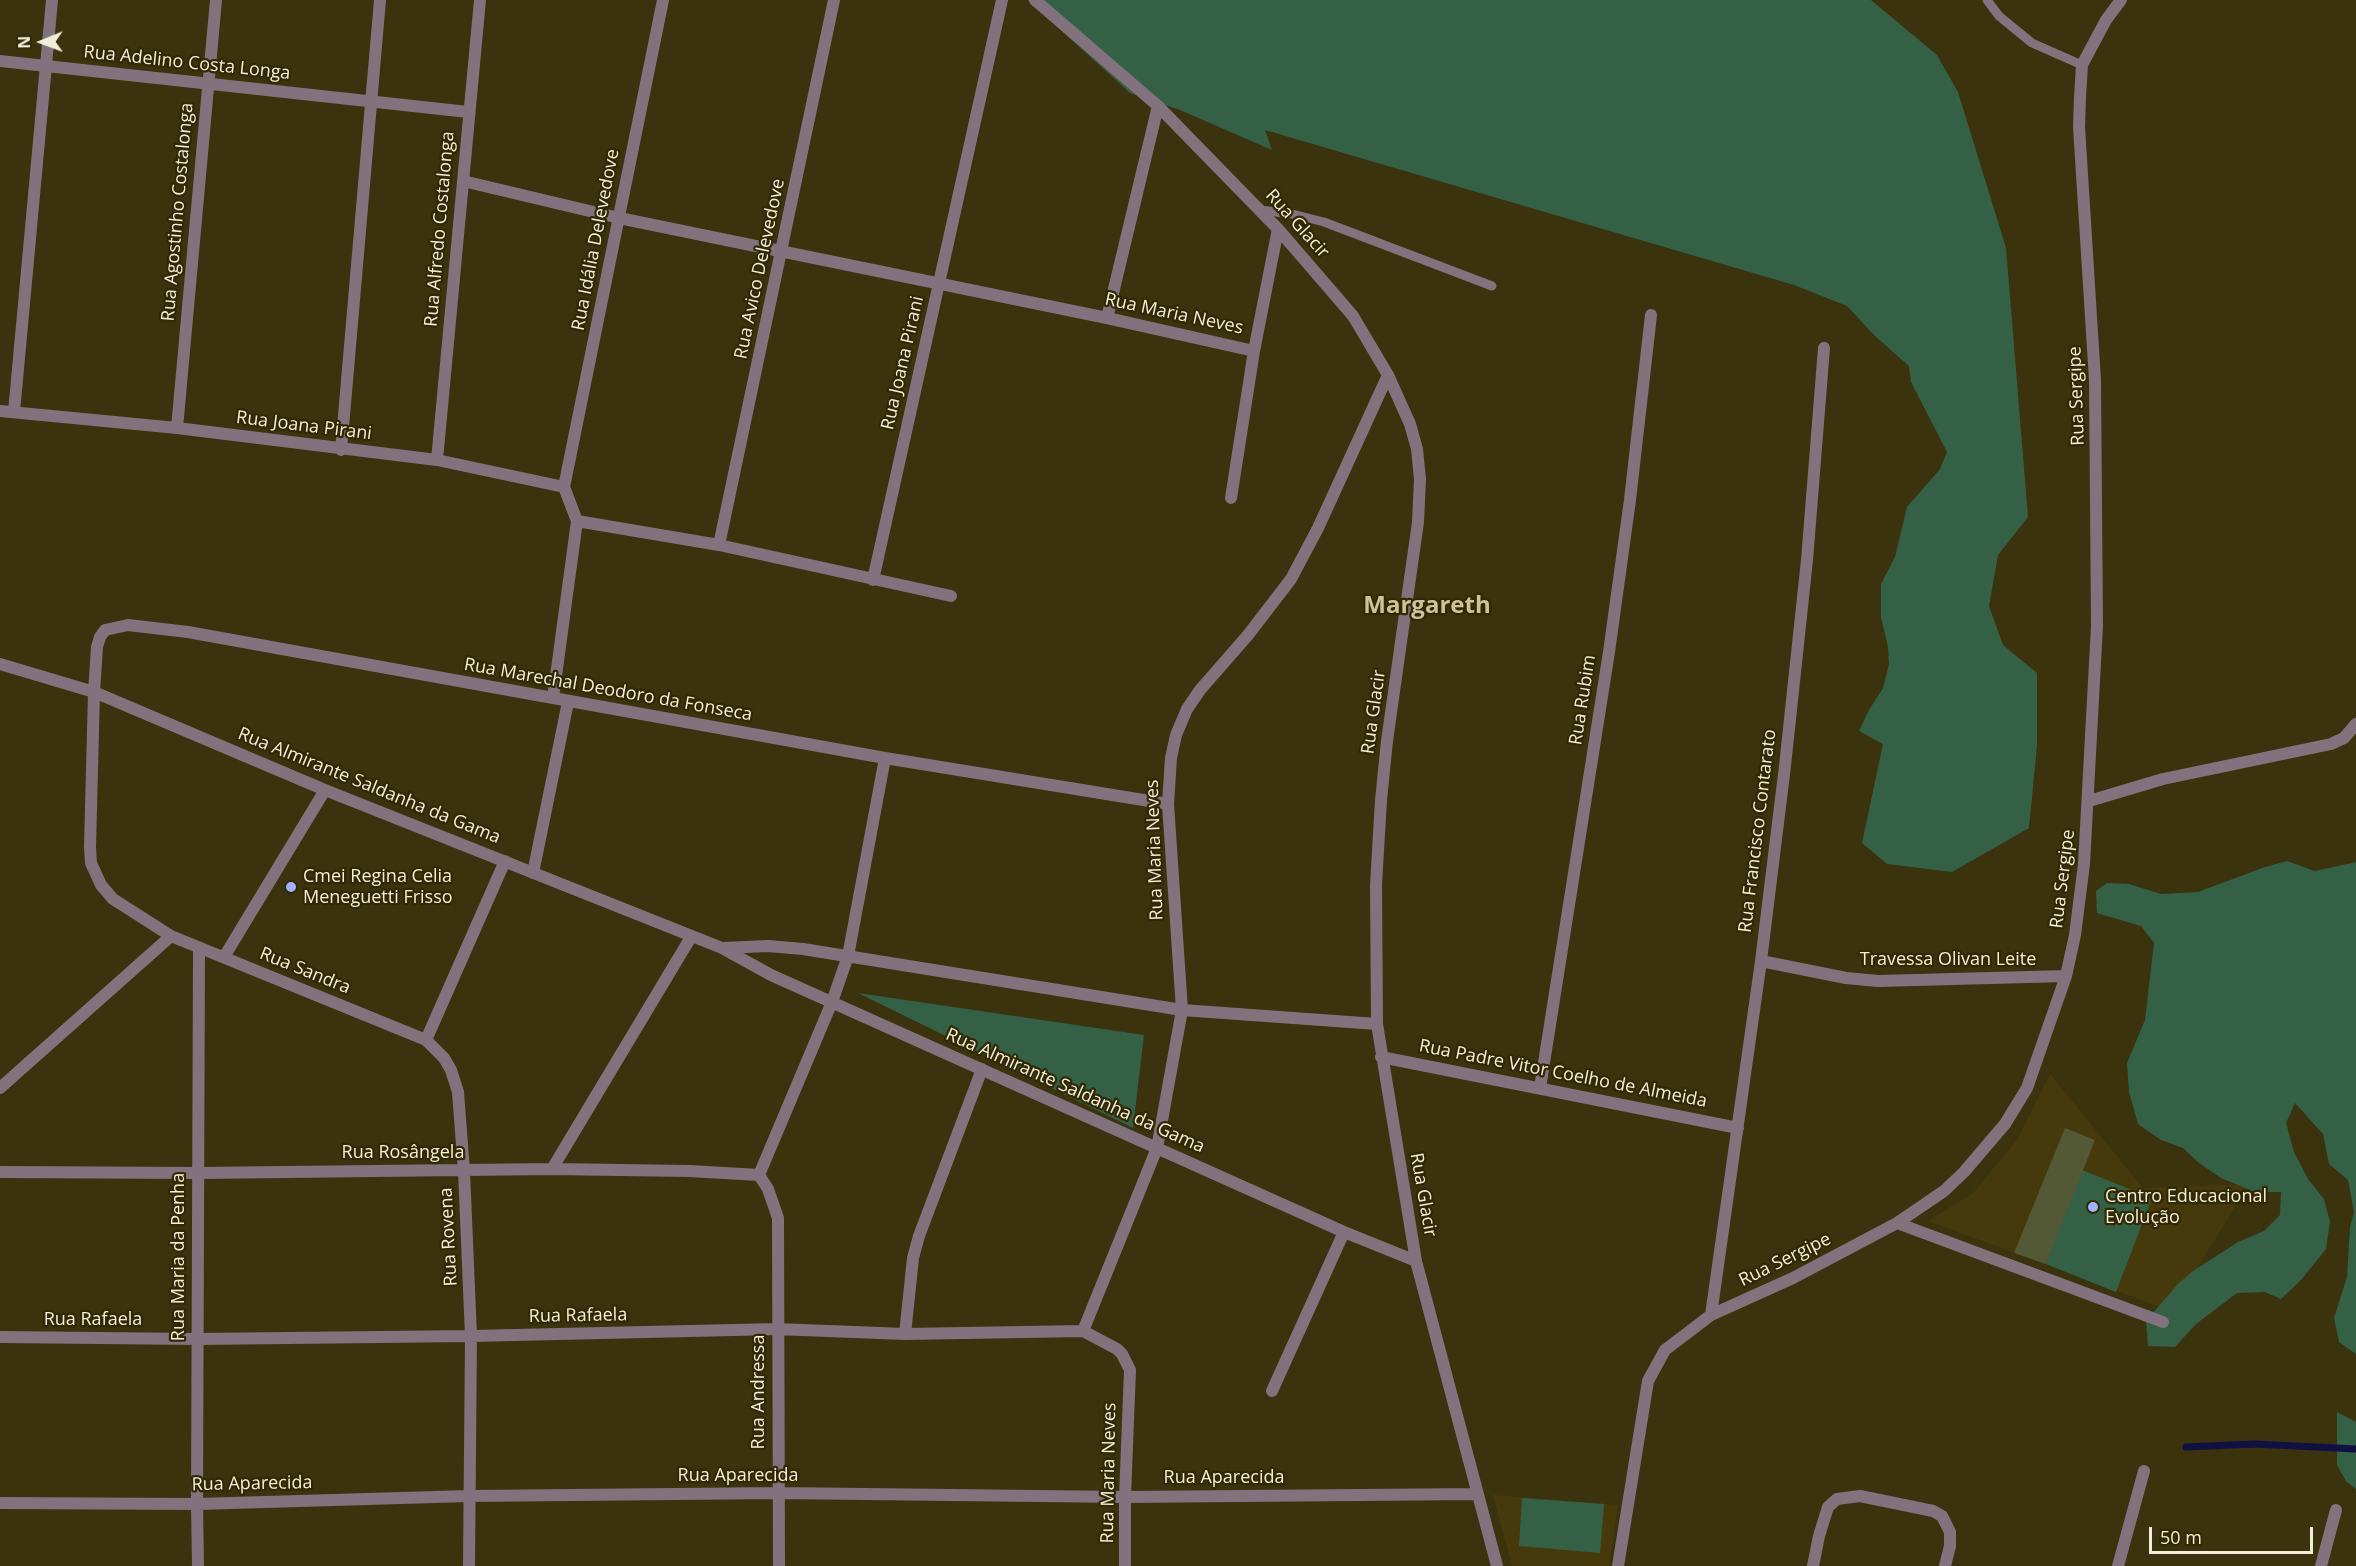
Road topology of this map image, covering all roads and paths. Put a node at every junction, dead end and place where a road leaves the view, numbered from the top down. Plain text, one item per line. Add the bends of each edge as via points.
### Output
1 (52, 0) edge
2 (216, 0) edge
3 (380, 0) edge
4 (480, 0) edge
5 (663, 0) edge
6 (834, 0) edge
7 (1002, 0) edge
8 (1035, 0) edge
9 (1987, 0) edge
10 (2121, 0) edge
11 (0, 61) edge
12 (2082, 65) junction
13 (46, 66) junction
14 (207, 84) junction
15 (369, 101) junction
16 (1158, 106) junction
17 (468, 112) junction
18 (463, 181) junction
19 (1260, 210) junction
20 (619, 218) junction
21 (1278, 229) junction
22 (782, 252) junction
23 (939, 283) junction
24 (1492, 286) dead end
25 (1652, 315) dead end
26 (1107, 318) junction
27 (1824, 348) dead end
28 (1254, 351) junction
29 (1388, 375) junction
30 (0, 411) edge
31 (14, 412) junction
32 (177, 428) junction
33 (341, 450) junction
34 (437, 460) junction
35 (564, 487) junction
36 (1232, 498) dead end
37 (577, 521) junction
38 (719, 545) junction
39 (873, 580) junction
40 (951, 596) dead end
41 (0, 664) edge
42 (93, 692) junction
43 (553, 698) junction
44 (568, 702) junction
45 (2356, 724) edge
46 (885, 758) junction
47 (325, 790) junction
48 (2089, 801) junction
49 (1168, 804) junction
50 (506, 861) junction
51 (533, 873) junction
52 (171, 936) junction
53 (691, 937) junction
54 (199, 948) junction
55 (722, 948) junction
56 (848, 956) junction
57 (224, 957) junction
58 (1761, 961) junction
59 (2066, 976) junction
60 (832, 1002) junction
61 (1182, 1010) junction
62 (1377, 1024) junction
63 (426, 1040) junction
64 (1382, 1057) junction
65 (982, 1069) junction
66 (0, 1088) edge
67 (1540, 1088) junction
68 (1738, 1128) junction
69 (1157, 1148) junction
70 (552, 1169) junction
71 (464, 1171) junction
72 (0, 1172) edge
73 (198, 1173) junction
74 (759, 1175) junction
75 (1897, 1223) junction
76 (1344, 1232) junction
77 (1416, 1261) junction
78 (1711, 1315) junction
79 (2163, 1322) dead end
80 (777, 1329) junction
81 (1083, 1331) junction
82 (905, 1334) junction
83 (471, 1336) junction
84 (0, 1337) edge
85 (197, 1339) junction
86 (1272, 1391) dead end
87 (2144, 1472) dead end
88 (778, 1493) junction
89 (1477, 1494) junction
90 (469, 1496) junction
91 (1125, 1497) junction
92 (0, 1503) edge
93 (197, 1504) junction
94 (2336, 1510) dead end
95 (198, 1566) edge
96 (469, 1566) edge
97 (779, 1566) edge
98 (1125, 1566) edge
99 (1497, 1566) edge
100 (1618, 1566) edge
101 (1813, 1566) edge
102 (1945, 1566) edge
103 (2118, 1566) edge
104 (2321, 1566) edge

1 - 13 street
2 - 14 street, Rua Agostinho Costalonga
3 - 15 street
4 - 17 street, Rua Alfredo Costalonga
5 - 20 street, Rua Idália Delevedove
6 - 22 street, Rua Avico Delevedove
7 - 23 street, Rua Joana Pirani
8 - 16 street, Rua Glacir
9 - 12 lane via 2032,43
10 - 12 street, Rua Sergipe
11 - 13 street, Rua Adelino Costa Longa
12 - 48 street, Rua Sergipe via 2079,127 2095,380 2097,529 2097,647
13 - 14 street, Rua Adelino Costa Longa
13 - 31 street
14 - 15 street, Rua Adelino Costa Longa
14 - 32 street, Rua Agostinho Costalonga
15 - 17 street, Rua Adelino Costa Longa
15 - 33 street
16 - 19 street, Rua Glacir
16 - 26 street
17 - 18 street, Rua Alfredo Costalonga
18 - 20 street
18 - 34 street, Rua Alfredo Costalonga
19 - 21 street, Rua Glacir
19 - 24 lane via 1324,222
20 - 22 street, Rua Maria Neves
20 - 35 street, Rua Idália Delevedove
21 - 28 street
21 - 29 street, Rua Glacir via 1353,316
22 - 23 street, Rua Maria Neves
22 - 38 street, Rua Avico Delevedove
23 - 26 street, Rua Maria Neves
23 - 39 street, Rua Joana Pirani
25 - 67 street, Rua Rubim via 1609,652
26 - 28 street, Rua Maria Neves
27 - 58 street, Rua Francisco Contarato via 1807,560
28 - 36 street, Rua Maria Neves
29 - 49 street, Rua Maria Neves via 1291,579 1187,709 1171,758
29 - 62 street, Rua Glacir via 1410,424 1420,478 1418,522 1381,800 1376,885
30 - 31 street, Rua Joana Pirani
31 - 32 street, Rua Joana Pirani
32 - 33 street, Rua Joana Pirani
33 - 34 street, Rua Joana Pirani
34 - 35 street, Rua Joana Pirani
35 - 37 street
37 - 38 street
37 - 43 street
38 - 39 street
39 - 40 street
41 - 42 street, Rua Almirante Saldanha da Gama
42 - 43 street, Rua Marechal Deodoro da Fonseca via 100,637 105,630 128,625 188,632
42 - 47 street, Rua Almirante Saldanha da Gama
42 - 52 street, Rua Sandra via 90,847 94,874 113,899
43 - 44 street, Rua Marechal Deodoro da Fonseca
44 - 46 street, Rua Marechal Deodoro da Fonseca
44 - 51 street
45 - 48 street via 2344,738 2331,744 2163,779
46 - 49 street, Rua Marechal Deodoro da Fonseca
46 - 56 street
47 - 50 street, Rua Almirante Saldanha da Gama
47 - 57 street
48 - 59 street, Rua Sergipe via 2075,935
49 - 61 street, Rua Maria Neves
50 - 51 street, Rua Almirante Saldanha da Gama
50 - 63 street
51 - 53 street, Rua Almirante Saldanha da Gama
52 - 54 street, Rua Sandra
52 - 66 street
53 - 55 street, Rua Almirante Saldanha da Gama
53 - 70 street
54 - 57 street, Rua Sandra
54 - 73 street, Rua Maria da Penha
55 - 56 street, Rua Almirante Saldanha da Gama via 782,947
55 - 60 street, Rua Almirante Saldanha da Gama
56 - 60 street
56 - 61 street, Rua Almirante Saldanha da Gama
57 - 63 street, Rua Sandra
58 - 59 street, Travessa Olivan Leite via 1878,981
58 - 68 street, Rua Francisco Contarato
59 - 75 street, Rua Sergipe via 2027,1088 2005,1124 1944,1191
60 - 65 street, Rua Almirante Saldanha da Gama
60 - 74 street
61 - 62 street, Rua Almirante Saldanha da Gama
61 - 69 street, Rua Maria Neves
62 - 64 street, Rua Glacir
63 - 71 street, Rua Rovena via 444,1058 458,1092
64 - 67 street, Rua Padre Vitor Coelho de Almeida
64 - 77 street, Rua Glacir
65 - 69 street, Rua Almirante Saldanha da Gama
65 - 82 street via 918,1236
67 - 68 street, Rua Padre Vitor Coelho de Almeida
68 - 78 street, Rua Francisco Contarato
69 - 76 street, Rua Almirante Saldanha da Gama
69 - 81 street, Rua Maria Neves
70 - 71 street, Rua Rosângela
70 - 74 street, Rua Rosângela
71 - 73 street, Rua Rosângela
71 - 83 street, Rua Rovena
72 - 73 street, Rua Rosângela
73 - 85 street, Rua Maria da Penha
74 - 80 street, Rua Andressa via 778,1218
75 - 78 street, Rua Sergipe via 1793,1278
75 - 79 street
76 - 77 street, Rua Almirante Saldanha da Gama
76 - 86 street
77 - 89 street, Rua Glacir
78 - 100 street, Rua Sergipe via 1665,1350 1648,1382
80 - 82 street, Rua Rafaela
80 - 83 street, Rua Rafaela
80 - 88 street, Rua Andressa
81 - 82 street, Rua Rafaela
81 - 91 street, Rua Maria Neves via 1122,1354 1130,1370
83 - 85 street, Rua Rafaela
83 - 90 street, Rua Rovena
84 - 85 street, Rua Rafaela
85 - 93 street, Rua Maria da Penha
87 - 103 street
88 - 90 street, Rua Aparecida
88 - 91 street, Rua Aparecida
88 - 97 street, Rua Andressa
89 - 91 street, Rua Aparecida
89 - 99 street, Rua Glacir
90 - 93 street, Rua Aparecida
90 - 96 street, Rua Rovena
91 - 98 street, Rua Maria Neves
92 - 93 street, Rua Aparecida
93 - 95 street, Rua Maria da Penha
94 - 104 street
101 - 102 street via 1828,1508 1837,1499 1860,1496 1942,1516 1950,1532

